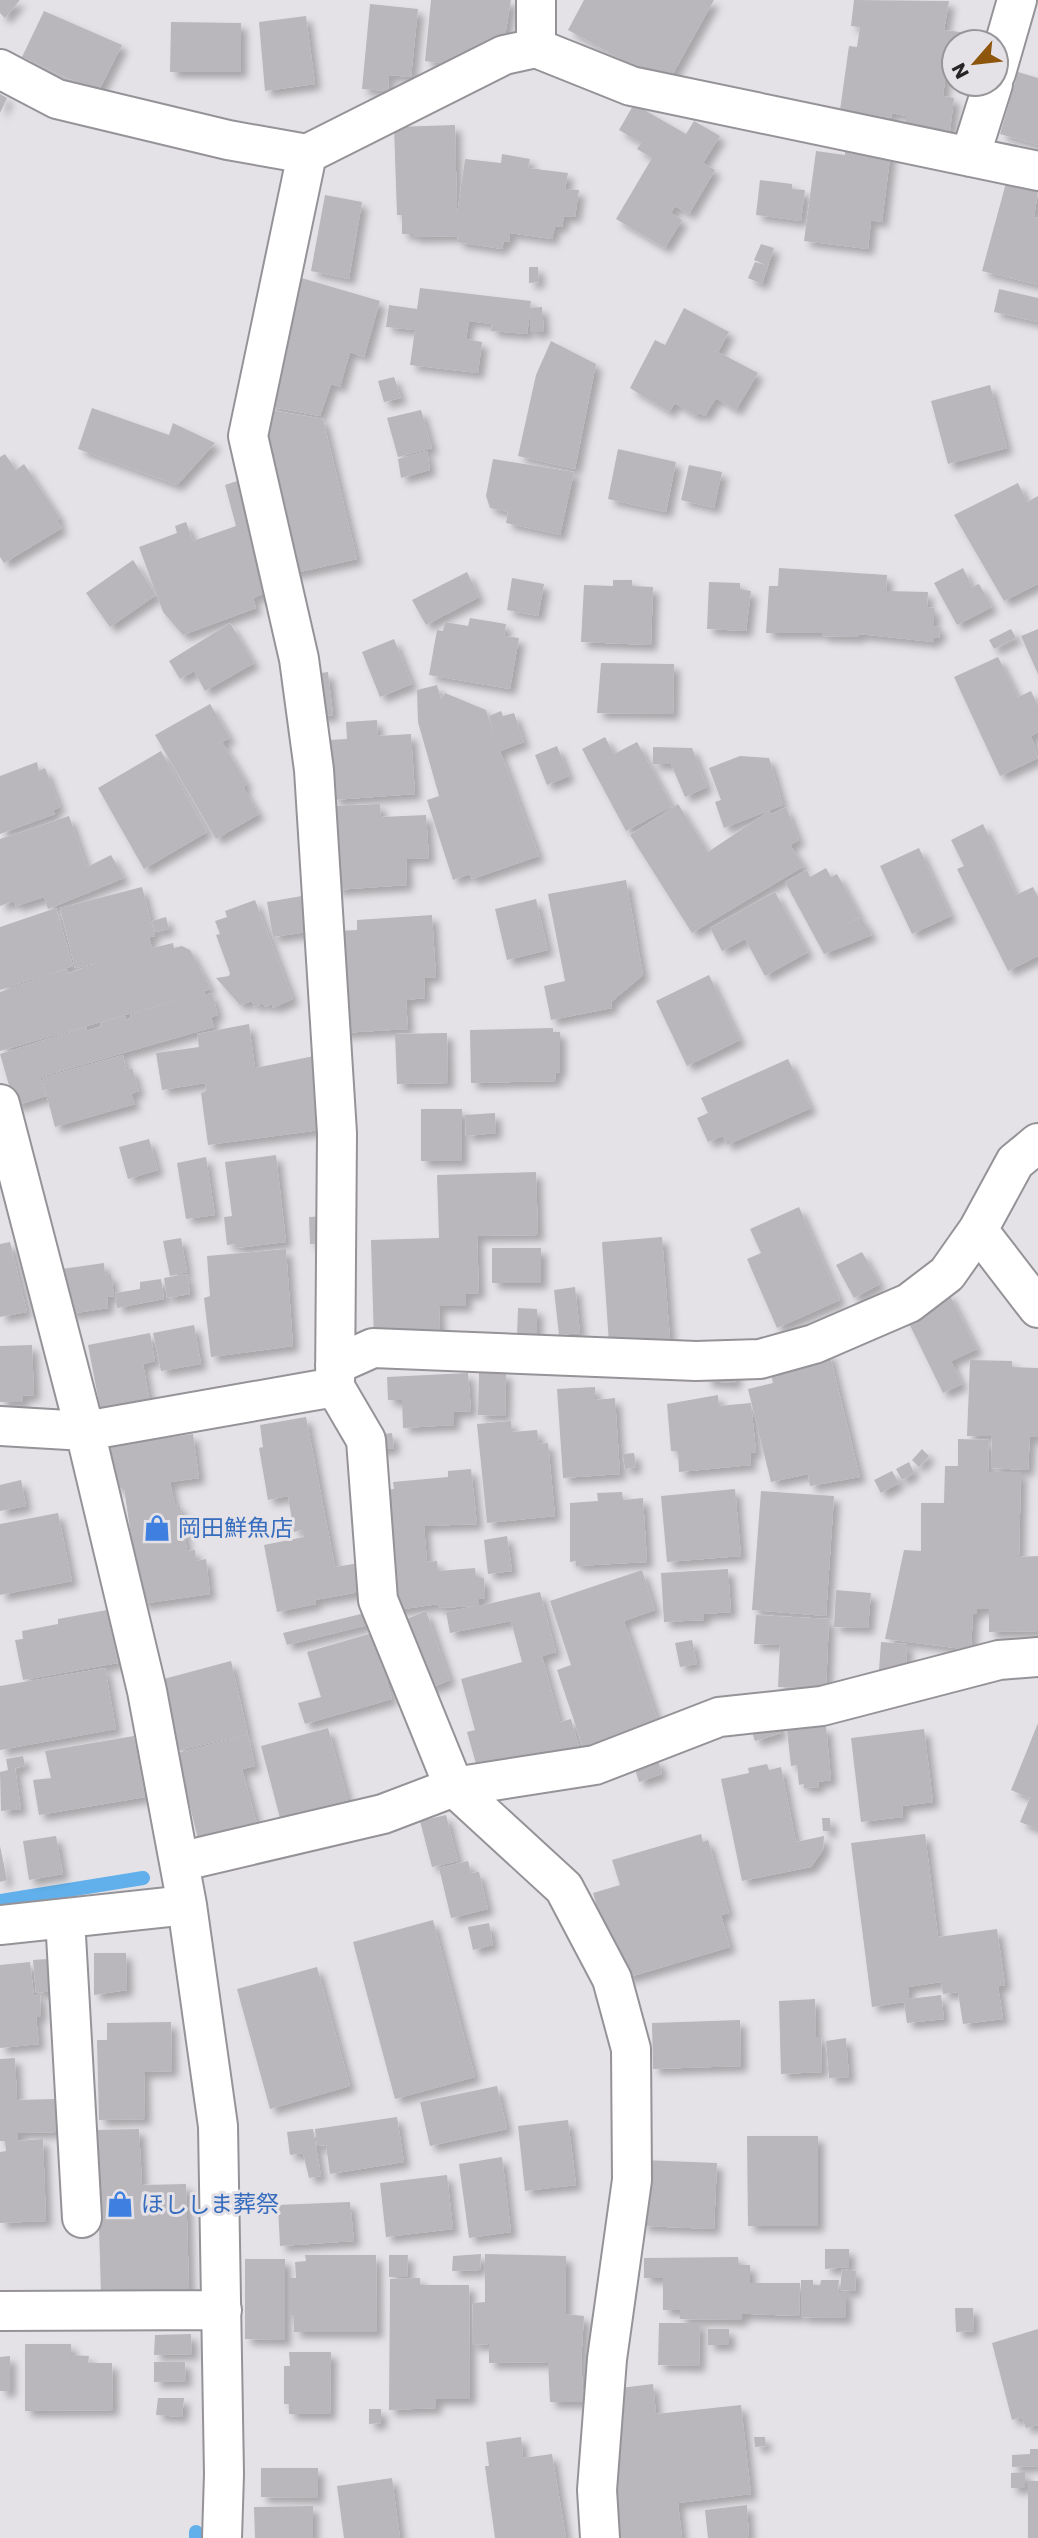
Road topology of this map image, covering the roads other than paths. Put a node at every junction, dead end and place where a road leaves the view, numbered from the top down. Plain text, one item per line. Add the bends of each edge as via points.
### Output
1 (536, 0) edge
2 (1017, 0) edge
3 (1009, 28) edge
4 (536, 48) junction
5 (0, 69) edge
6 (989, 98) edge
7 (307, 154) junction
8 (970, 157) junction
9 (1038, 171) edge
10 (0, 1104) edge
11 (1038, 1143) edge
12 (978, 1230) junction
13 (1038, 1308) edge
14 (335, 1376) junction
15 (0, 1426) edge
16 (85, 1431) junction
17 (1038, 1657) edge
18 (454, 1787) junction
19 (179, 1862) junction
20 (187, 1905) junction
21 (65, 1918) junction
22 (0, 1925) edge
23 (82, 2218) dead end
24 (222, 2310) junction
25 (0, 2311) edge
26 (222, 2538) edge
27 (600, 2538) edge

1 - 4 street
2 - 3 street
4 - 7 street via 504,55
4 - 8 street via 631,86
5 - 7 street via 57,99 228,141
6 - 8 street
7 - 14 street via 247,436 299,659 314,770 337,1133
8 - 9 street
10 - 16 street
11 - 12 street via 1015,1163
12 - 13 street
12 - 14 street via 947,1274 909,1303 814,1345 760,1359 696,1361 373,1348
14 - 16 street
14 - 18 street via 366,1440 378,1600
15 - 16 street
16 - 19 street via 147,1691
17 - 18 street via 999,1660 822,1706 719,1717 595,1765
18 - 19 street via 383,1814
18 - 27 street via 564,1888 612,1979 631,2049 632,2180 607,2359 597,2490
19 - 20 street
20 - 21 street
20 - 24 street via 218,2126
21 - 22 street
21 - 23 street
24 - 25 street
24 - 26 street

